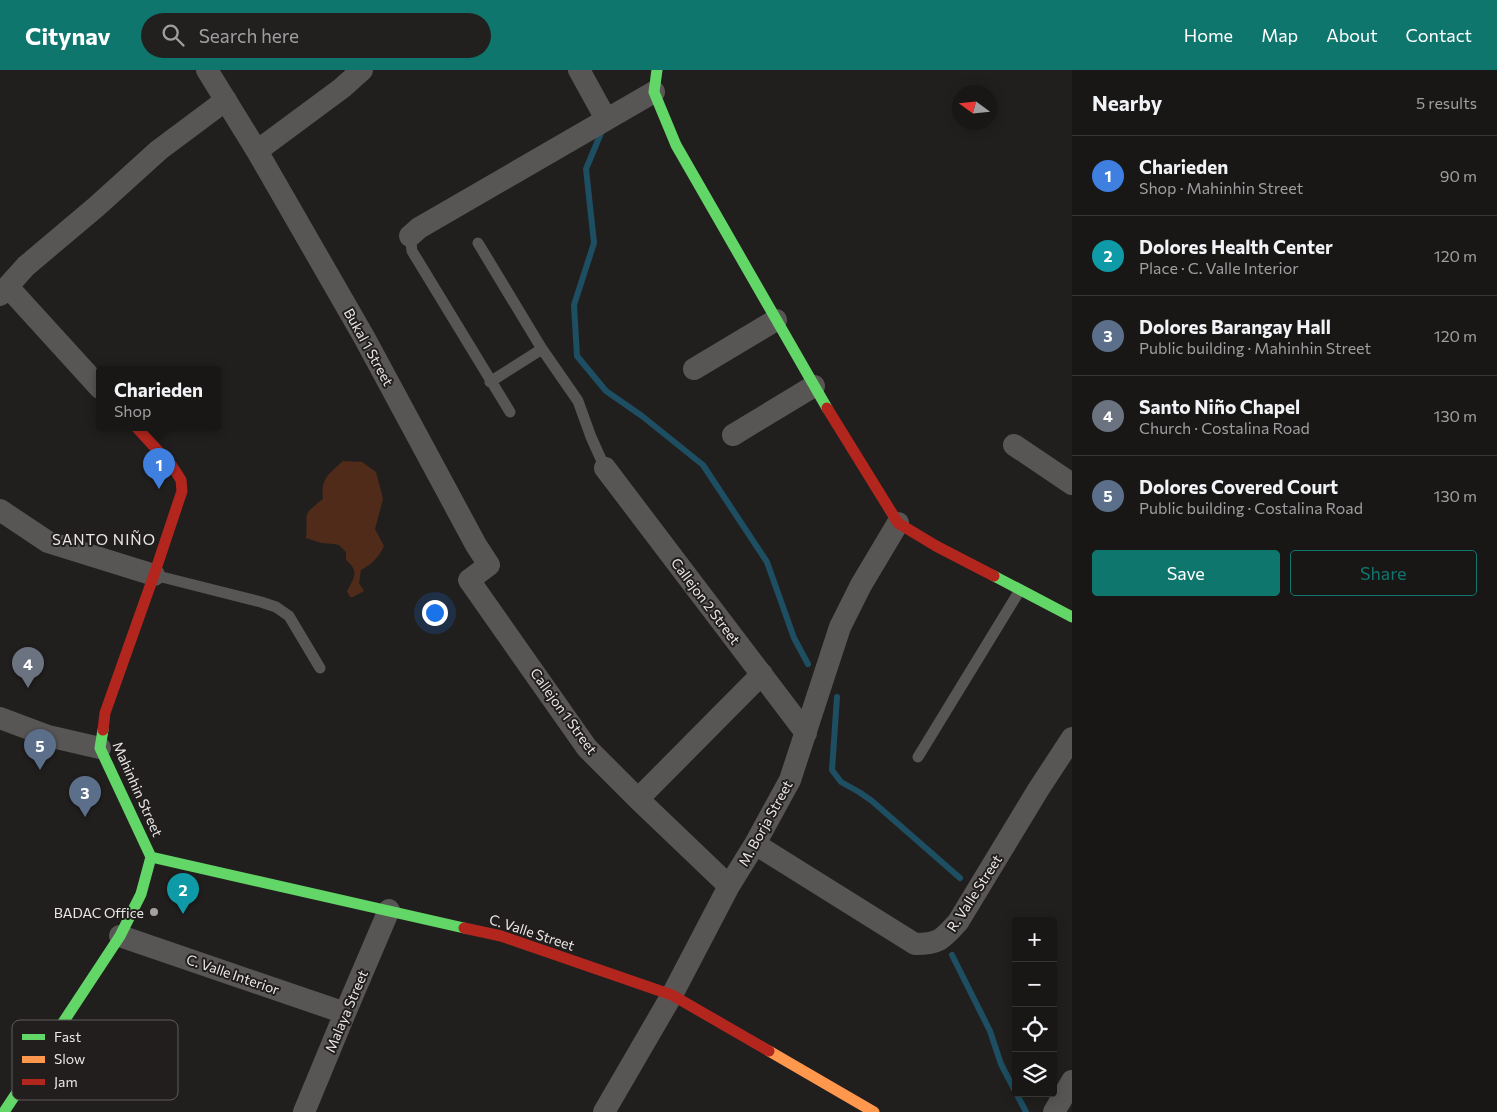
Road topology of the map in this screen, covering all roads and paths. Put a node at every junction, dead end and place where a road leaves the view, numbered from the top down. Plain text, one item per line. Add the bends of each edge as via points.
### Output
1 (207, 70) edge
2 (362, 70) edge
3 (579, 70) edge
4 (657, 70) edge
5 (654, 92) junction
6 (226, 100) junction
7 (606, 119) junction
8 (257, 151) junction
9 (410, 236) joint
10 (478, 242) dead end
11 (4, 291) edge
12 (776, 320) junction
13 (542, 349) junction
14 (694, 369) dead end
15 (490, 382) junction
16 (96, 384) edge
17 (814, 386) junction
18 (510, 412) dead end
19 (140, 431) edge
20 (733, 435) dead end
21 (1014, 445) dead end
22 (605, 468) joint
23 (1072, 484) edge
24 (0, 510) edge
25 (898, 522) junction
26 (476, 545) joint
27 (154, 575) junction
28 (1020, 589) junction
29 (1072, 617) edge
30 (320, 668) dead end
31 (762, 674) junction
32 (2, 722) edge
33 (806, 733) junction
34 (1072, 738) edge
35 (100, 748) junction
36 (918, 757) dead end
37 (638, 799) junction
38 (755, 844) junction
39 (151, 857) junction
40 (729, 886) junction
41 (390, 910) junction
42 (120, 936) junction
43 (672, 995) junction
44 (345, 1013) junction
45 (65, 1020) edge
46 (1072, 1081) edge
47 (12, 1100) edge
48 (4, 1112) edge
49 (304, 1112) edge
50 (604, 1112) edge
51 (874, 1112) edge
52 (1054, 1112) edge

1 - 6 street, Bukal 1 Street
2 - 8 street
3 - 7 street
4 - 5 street
5 - 7 street
5 - 12 street via 676,145
6 - 8 street, Bukal 1 Street
6 - 11 street via 159,150 26,266
7 - 9 street
8 - 26 street, Bukal 1 Street via 364,337
9 - 15 lane via 412,251
10 - 13 lane
11 - 16 street
12 - 14 street
12 - 17 street
13 - 15 lane
13 - 22 lane via 578,401
15 - 18 lane
17 - 20 street
17 - 25 street
19 - 27 street, Mahinhin Street via 181,480 182,491
21 - 23 street
22 - 31 street, Callejon 2 Street
24 - 27 street via 48,542
25 - 28 street via 936,546
25 - 33 street, M. Borja Street via 840,627
26 - 37 street, Callejon 1 Street via 489,565 469,580 587,748
27 - 30 lane via 276,607 289,616
27 - 35 street, Mahinhin Street via 105,713
28 - 29 street
28 - 36 lane
31 - 33 street, Callejon 2 Street
31 - 37 street
32 - 35 street
33 - 38 street, M. Borja Street via 790,780
34 - 38 street, R. Valle Street via 958,922 935,942 915,944
35 - 39 street, Mahinhin Street
37 - 40 street, Callejon 1 Street
38 - 40 street, M. Borja Street
39 - 41 street, C. Valle Street
39 - 42 street, Mahinhin Street via 141,894
40 - 43 street, M. Borja Street
41 - 43 street, C. Valle Street via 502,936
41 - 44 street, Malaya Street
42 - 44 street, C. Valle Interior
42 - 45 street, Mahinhin Street
43 - 50 street, M. Borja Street
43 - 51 street, C. Valle Street
44 - 49 street, Malaya Street
46 - 52 street
47 - 48 street, Mahinhin Street

